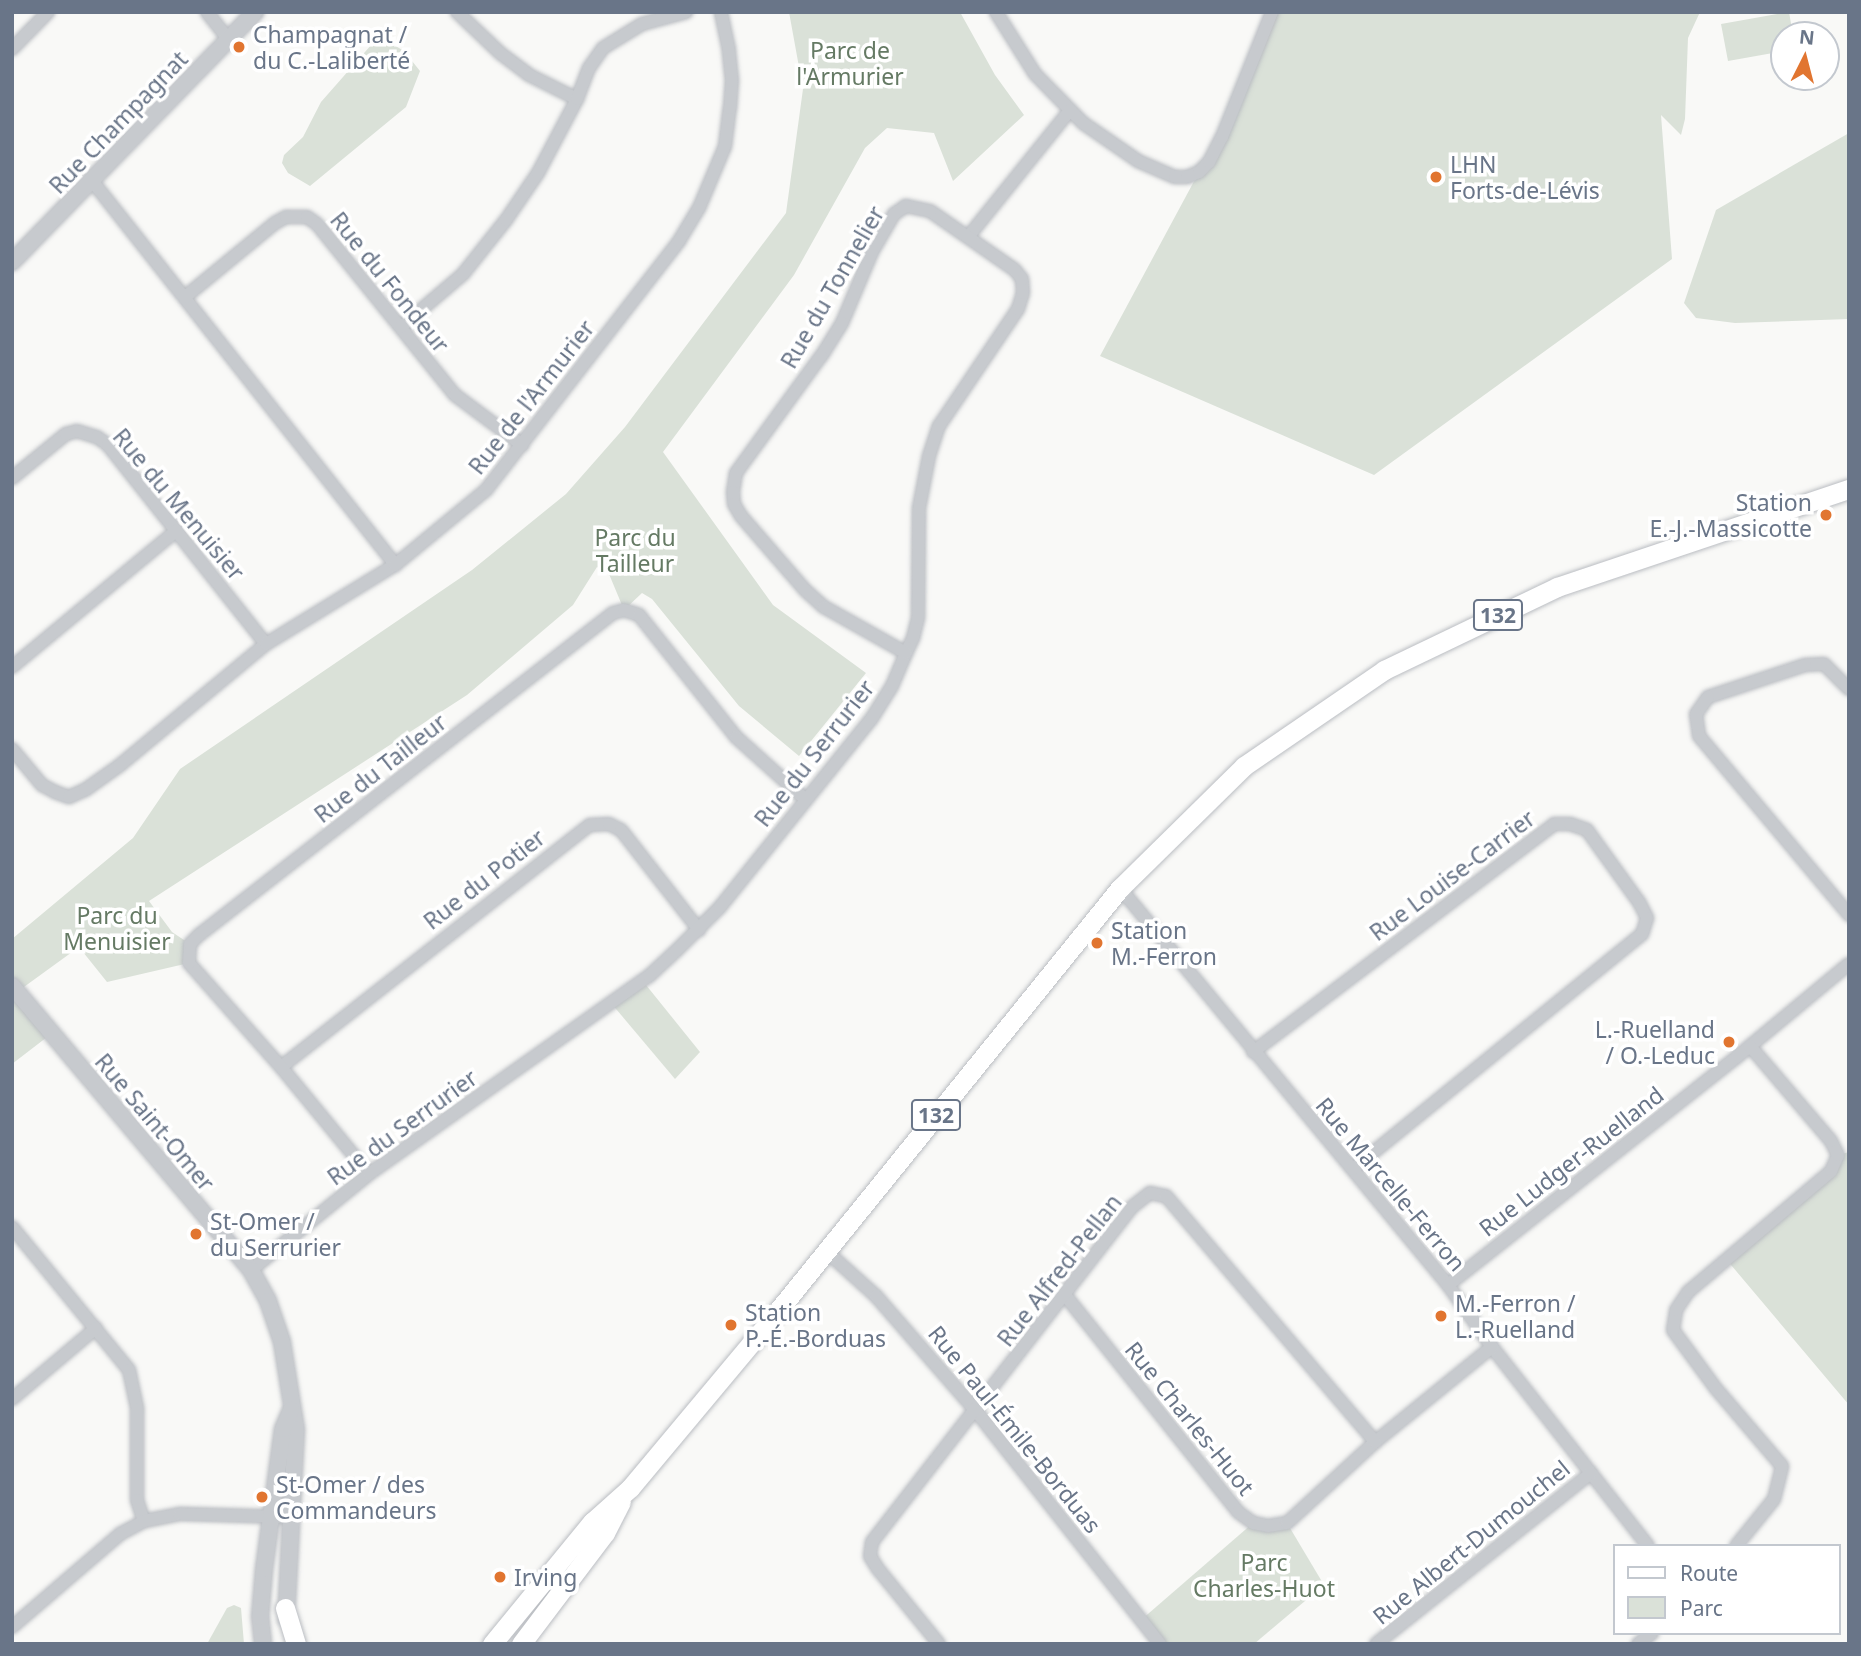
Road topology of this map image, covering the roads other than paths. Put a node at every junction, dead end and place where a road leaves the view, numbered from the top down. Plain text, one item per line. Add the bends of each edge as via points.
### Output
1 (48, 12) edge
2 (207, 12) edge
3 (255, 12) edge
4 (457, 12) edge
5 (686, 12) edge
6 (721, 12) edge
7 (996, 12) edge
8 (1272, 12) edge
9 (228, 39) junction
10 (12, 49) edge
11 (577, 99) junction
12 (1070, 110) junction
13 (93, 182) junction
14 (968, 237) junction
15 (12, 262) edge
16 (185, 297) junction
17 (401, 327) junction
18 (522, 445) junction
19 (13, 475) edge
20 (1849, 489) edge
21 (177, 530) junction
22 (395, 565) junction
23 (266, 644) junction
24 (906, 653) junction
25 (12, 667) edge
26 (1849, 689) edge
27 (12, 749) edge
28 (806, 800) junction
29 (1120, 888) junction
30 (1849, 915) edge
31 (699, 930) junction
32 (1849, 964) edge
33 (12, 986) edge
34 (1750, 1046) junction
35 (1253, 1052) junction
36 (281, 1067) junction
37 (1353, 1169) junction
38 (369, 1174) junction
39 (12, 1227) edge
40 (825, 1250) junction
41 (251, 1270) junction
42 (1448, 1285) junction
43 (1065, 1295) junction
44 (96, 1328) junction
45 (1492, 1347) junction
46 (12, 1399) edge
47 (290, 1410) junction
48 (976, 1410) junction
49 (1375, 1442) junction
50 (1591, 1473) junction
51 (626, 1492) junction
52 (270, 1516) junction
53 (290, 1517) junction
54 (144, 1521) junction
55 (1646, 1544) edge
56 (1738, 1544) edge
57 (285, 1608) junction
58 (12, 1626) edge
59 (263, 1644) edge
60 (288, 1644) edge
61 (296, 1644) edge
62 (492, 1644) edge
63 (521, 1644) edge
64 (939, 1644) edge
65 (1160, 1644) edge
66 (1376, 1644) edge

1 - 10 street
2 - 9 street
3 - 9 street, Rue Champagnat
4 - 11 street via 529,75
5 - 11 street via 642,24 603,48
6 - 18 street, Rue de l'Armurier via 732,81 725,146 712,180 679,241
7 - 12 street via 1035,74
8 - 12 street via 1222,137 1199,172 1175,177 1138,161
9 - 13 street, Rue Champagnat
11 - 17 street via 538,173 506,220 463,274
12 - 14 street
13 - 15 street, Rue Champagnat
13 - 16 street
14 - 24 street, Rue du Serrurier via 1015,270 1022,279 1023,293 1018,309 939,426 929,456 919,508 919,606
14 - 24 street, Rue du Tonnelier via 930,211 906,206 894,214 842,323 736,473 734,504 741,516 805,590 824,607
16 - 17 street, Rue du Fondeur via 275,223 296,215 317,224
16 - 22 street
17 - 18 street, Rue du Fondeur via 455,395
18 - 22 street, Rue de l'Armurier via 486,490
19 - 21 street, Rue du Menuisier via 66,434 86,432 108,445
20 - 29 main road, 132 via 1557,587 1384,670 1244,766
21 - 23 street, Rue du Menuisier
21 - 25 street
22 - 23 street
23 - 27 street via 120,765 69,797 42,785
24 - 28 street, Rue du Serrurier via 872,718
26 - 30 street via 1824,664 1805,665 1708,697 1696,714 1699,736
28 - 31 street, Rue du Serrurier
28 - 36 street, Rue du Tailleur via 736,737 639,615 624,610 613,613 190,944 189,963
29 - 35 street, Rue Marcelle-Ferron
29 - 40 main road, 132
31 - 36 street, Rue du Potier via 621,831 608,824 590,825
31 - 38 street, Rue du Serrurier via 642,980
32 - 34 street, Rue Ludger-Ruelland
33 - 41 street, Rue Saint-Omer
34 - 42 street, Rue Ludger-Ruelland
34 - 56 street via 1838,1155 1831,1171 1688,1292 1676,1310 1673,1330 1782,1466 1774,1499
35 - 37 street, Rue Marcelle-Ferron
35 - 37 street, Rue Louise-Carrier via 1554,824 1587,830 1639,902 1647,918 1642,934
36 - 38 street, Rue du Tailleur
37 - 42 street, Rue Marcelle-Ferron
38 - 41 street, Rue du Serrurier
39 - 44 street
40 - 48 street, Rue Paul-Émile-Borduas via 876,1296
40 - 51 main road, 132
41 - 47 street, Rue Saint-Omer via 282,1342
42 - 45 street, Rue Marcelle-Ferron
43 - 48 street, Rue Alfred-Pellan
43 - 49 street, Rue Charles-Huot via 1238,1512 1253,1523 1287,1523
43 - 49 street, Rue Alfred-Pellan via 1132,1207 1150,1193 1166,1196
44 - 46 street
44 - 54 street via 129,1370 135,1389 137,1500
45 - 49 street, Rue Charles-Huot
45 - 50 street, Rue Marcelle-Ferron
47 - 52 street, Rue Saint-Omer
47 - 53 street, Rue Saint-Omer via 296,1429
48 - 64 street, Rue Alfred-Pellan via 872,1542 870,1556 878,1569
48 - 65 street, Rue Paul-Émile-Borduas
50 - 55 street, Rue Marcelle-Ferron
50 - 66 street, Rue Albert-Dumouchel
51 - 62 main road, 132 via 592,1521
51 - 63 main road, 132 via 605,1533
52 - 53 street
52 - 54 street via 180,1514
52 - 59 street, Rue Saint-Omer via 261,1610
53 - 57 street, Rue Saint-Omer
54 - 58 street via 120,1534
57 - 60 street, Rue Saint-Omer
57 - 61 main road

